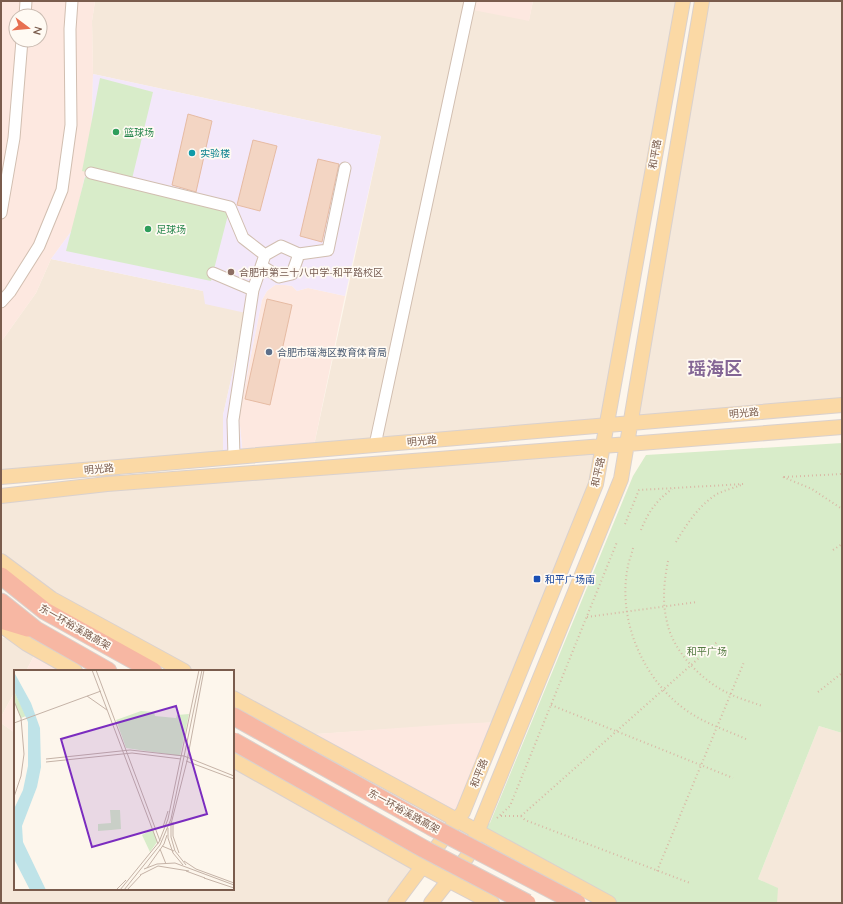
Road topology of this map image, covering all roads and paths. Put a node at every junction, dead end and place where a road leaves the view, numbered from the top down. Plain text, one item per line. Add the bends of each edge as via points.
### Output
1 (72, 1) edge
2 (470, 1) edge
3 (682, 1) edge
4 (702, 1) edge
5 (21, 48) edge
6 (345, 168) dead end
7 (91, 173) dead end
8 (1, 213) edge
9 (265, 254) junction
10 (299, 254) junction
11 (262, 266) junction
12 (213, 273) dead end
13 (254, 290) junction
14 (1, 302) edge
15 (842, 405) edge
16 (631, 423) junction
17 (607, 425) junction
18 (842, 427) edge
19 (627, 444) junction
20 (375, 445) junction
21 (604, 446) junction
22 (234, 457) junction
23 (842, 474) edge
24 (1, 477) edge
25 (672, 488) junction
26 (1, 496) edge
27 (842, 509) edge
28 (625, 524) dead end
29 (641, 530) dead end
30 (617, 542) dead end
31 (676, 542) dead end
32 (842, 544) edge
33 (634, 548) dead end
34 (833, 550) dead end
35 (1, 561) edge
36 (668, 561) dead end
37 (1, 576) edge
38 (1, 598) edge
39 (1, 602) edge
40 (697, 602) dead end
41 (665, 607) junction
42 (45, 611) junction
43 (627, 611) junction
44 (587, 617) junction
45 (1, 620) edge
46 (1, 625) edge
47 (1, 637) edge
48 (31, 637) junction
49 (717, 642) dead end
50 (744, 662) dead end
51 (691, 665) junction
52 (74, 670) edge
53 (106, 670) edge
54 (151, 670) edge
55 (182, 670) edge
56 (842, 673) edge
57 (664, 689) junction
58 (818, 692) dead end
59 (731, 694) junction
60 (234, 699) edge
61 (551, 705) junction
62 (762, 706) dead end
63 (234, 717) edge
64 (717, 727) junction
65 (748, 740) dead end
66 (234, 742) edge
67 (234, 761) edge
68 (733, 778) dead end
69 (500, 816) junction
70 (521, 816) junction
71 (457, 820) junction
72 (495, 820) dead end
73 (477, 831) junction
74 (423, 867) junction
75 (658, 871) junction
76 (449, 880) junction
77 (690, 883) dead end
78 (395, 903) edge
79 (431, 903) edge
80 (492, 903) edge
81 (527, 903) edge
82 (578, 903) edge
83 (609, 903) edge

1 - 14 street via 71,125 62,190 39,246
2 - 20 street
3 - 17 main road, 和平路
4 - 16 main road, 和平路
5 - 8 street via 14,138
6 - 10 street via 328,250
7 - 9 street via 230,207 243,238
9 - 10 street via 281,246
9 - 11 street
10 - 11 street via 292,274 279,277
11 - 13 street
12 - 13 street
13 - 22 street via 233,420
15 - 16 main road, 明光路
16 - 17 main road, 明光路
16 - 19 main road, 和平路
17 - 20 main road, 明光路
17 - 21 main road, 和平路
18 - 19 main road, 明光路
19 - 21 main road, 明光路
19 - 73 main road, 和平路 via 621,479
20 - 22 main road, 明光路
21 - 26 main road, 明光路 via 107,484
21 - 71 main road, 和平路 via 596,484 463,812
22 - 24 main road, 明光路
23 - 27 path via 783,477 812,490
25 - 28 path via 639,490
25 - 29 path via 659,498 647,515
25 - 31 path via 744,484 717,494 686,525
30 - 44 path
32 - 34 path
33 - 43 path via 628,566
35 - 55 main road via 52,599
36 - 41 path via 664,584
37 - 42 highway, 东一环裕溪路高架
38 - 42 highway
39 - 48 highway
40 - 41 path
41 - 43 path
41 - 51 path via 667,623 675,643
42 - 54 highway, 东一环裕溪路高架
43 - 44 path
43 - 57 path via 638,650 648,669
44 - 61 path
45 - 48 highway
46 - 48 main road
47 - 48 main road
48 - 52 main road
48 - 53 highway
49 - 51 path
50 - 59 path
51 - 57 path
51 - 59 path via 710,683
56 - 58 path
57 - 64 path via 695,716
57 - 70 path
59 - 62 path
59 - 64 path
60 - 71 main road
61 - 68 path
61 - 69 path via 510,806
63 - 82 highway, 东一环裕溪路高架, bridge via 432,827
64 - 65 path
64 - 75 path
66 - 81 highway, bridge
67 - 74 main road
69 - 70 path
69 - 72 path
70 - 75 path via 525,820
71 - 73 main road
71 - 74 main road, 和平路
73 - 76 main road, 和平路 via 467,857
73 - 83 main road
74 - 76 main road
74 - 78 main road, 和平路
75 - 77 path
76 - 79 main road, 和平路
76 - 80 main road

